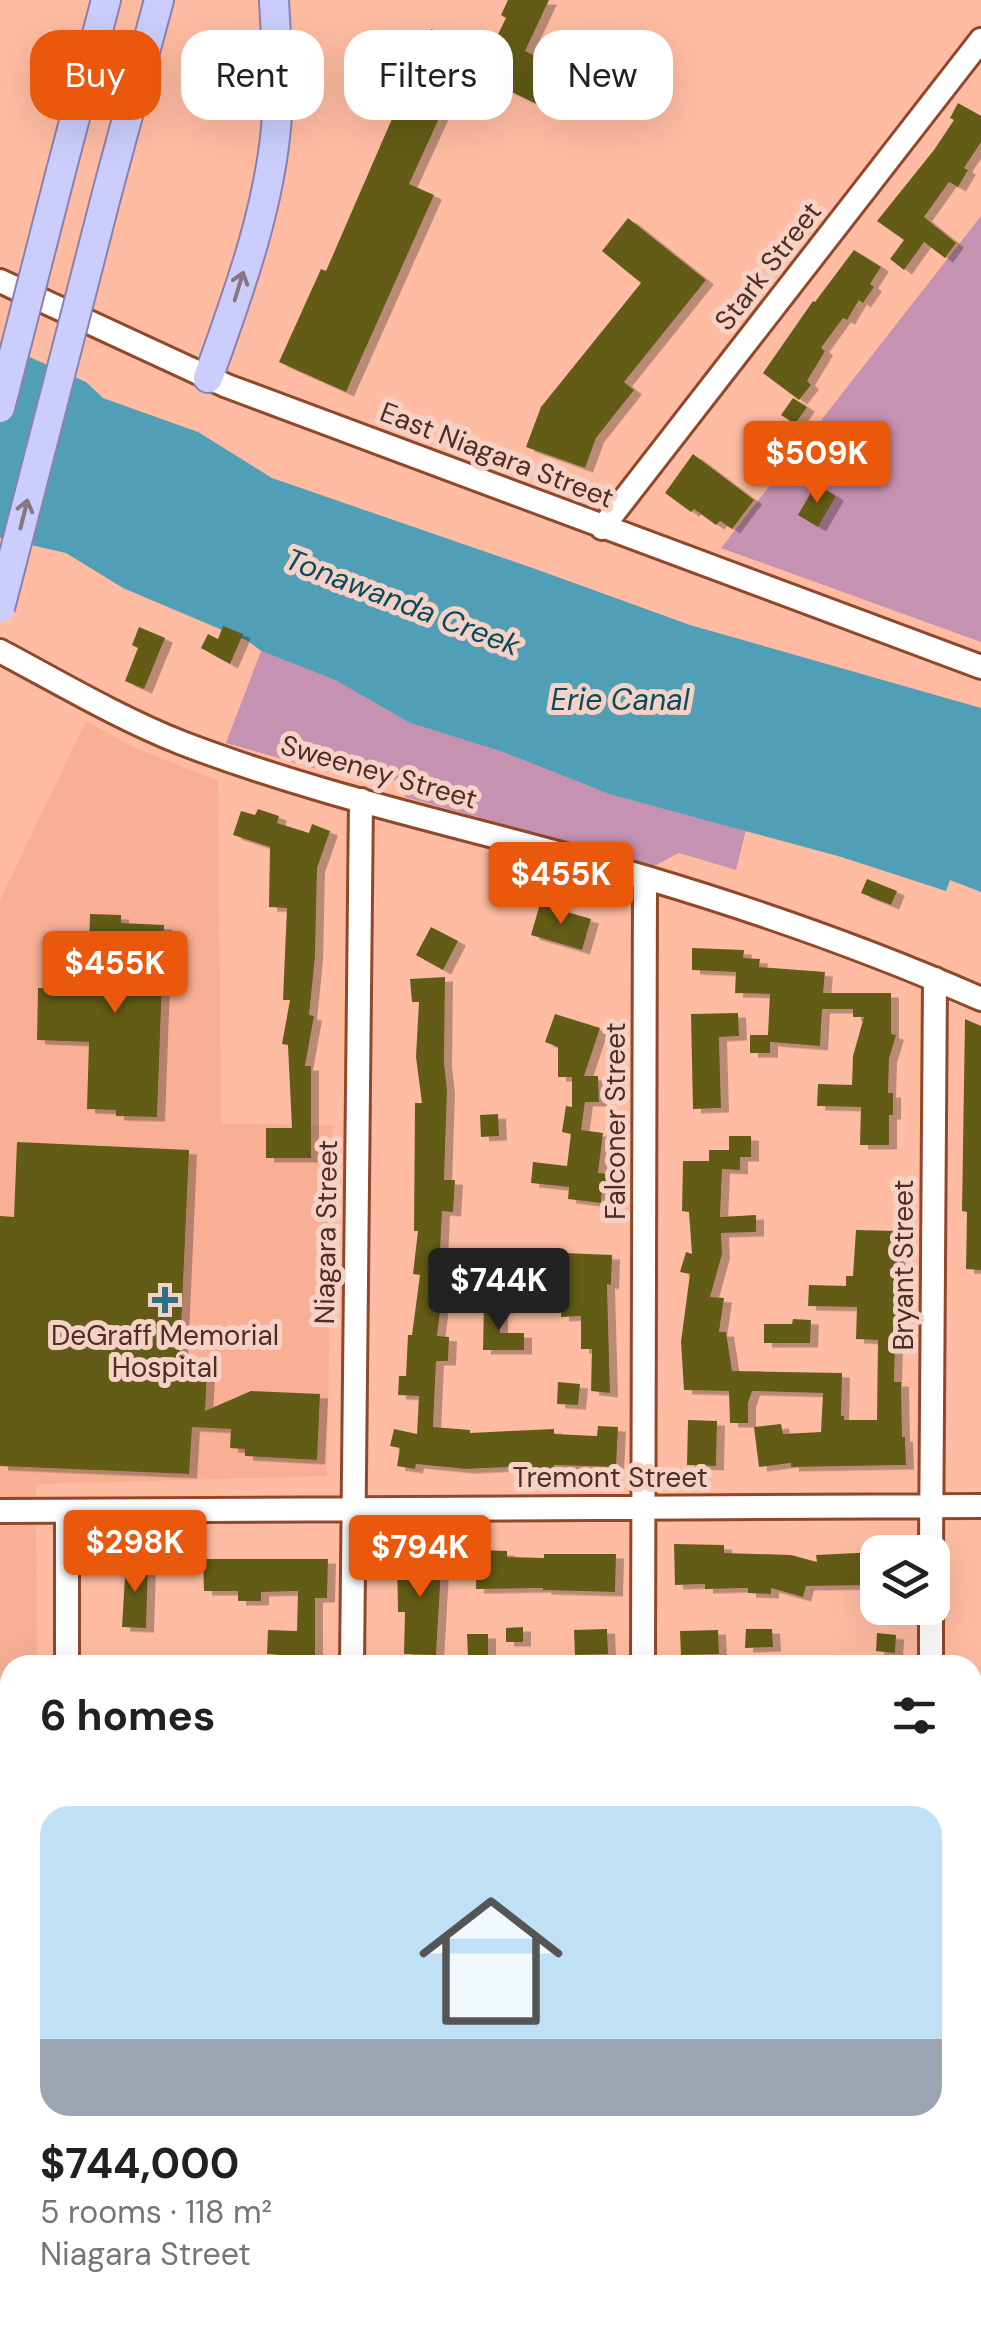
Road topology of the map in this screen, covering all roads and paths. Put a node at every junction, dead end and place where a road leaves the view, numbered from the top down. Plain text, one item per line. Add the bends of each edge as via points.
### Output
1 (106, 0) edge
2 (159, 0) edge
3 (274, 0) edge
4 (981, 40) edge
5 (0, 281) edge
6 (208, 378) junction
7 (0, 408) edge
8 (602, 528) junction
9 (0, 608) edge
10 (0, 651) edge
11 (981, 667) edge
12 (361, 800) junction
13 (645, 878) junction
14 (935, 979) junction
15 (981, 999) edge
16 (644, 1506) junction
17 (931, 1506) junction
18 (981, 1506) edge
19 (67, 1510) junction
20 (354, 1510) junction
21 (0, 1512) edge
22 (931, 1535) edge
23 (931, 1625) edge
24 (67, 1655) edge
25 (352, 1655) edge
26 (643, 1655) edge
27 (930, 1655) edge

1 - 7 main road, bridge
9 -> 2 main road, bridge
6 -> 3 main road via 271,164 278,69
4 - 8 street, Stark Street
5 - 6 street, East Niagara Street
6 - 8 street, East Niagara Street
8 - 11 street, East Niagara Street
10 - 12 street, Sweeney Street via 182,742
12 - 13 street, Sweeney Street
12 - 20 street, Niagara Street
13 - 14 street, Sweeney Street via 808,928
13 - 16 street, Falconer Street
14 - 15 street, Sweeney Street
14 - 17 street, Bryant Street
16 - 17 street, Tremont Street
16 - 20 street, Tremont Street
16 - 26 street, Falconer Street
17 - 18 street, Tremont Street
17 - 22 street, Bryant Street
19 - 20 street, Tremont Street
19 - 21 street, Tremont Street
19 - 24 street
20 - 25 street, Niagara Street
23 - 27 street

